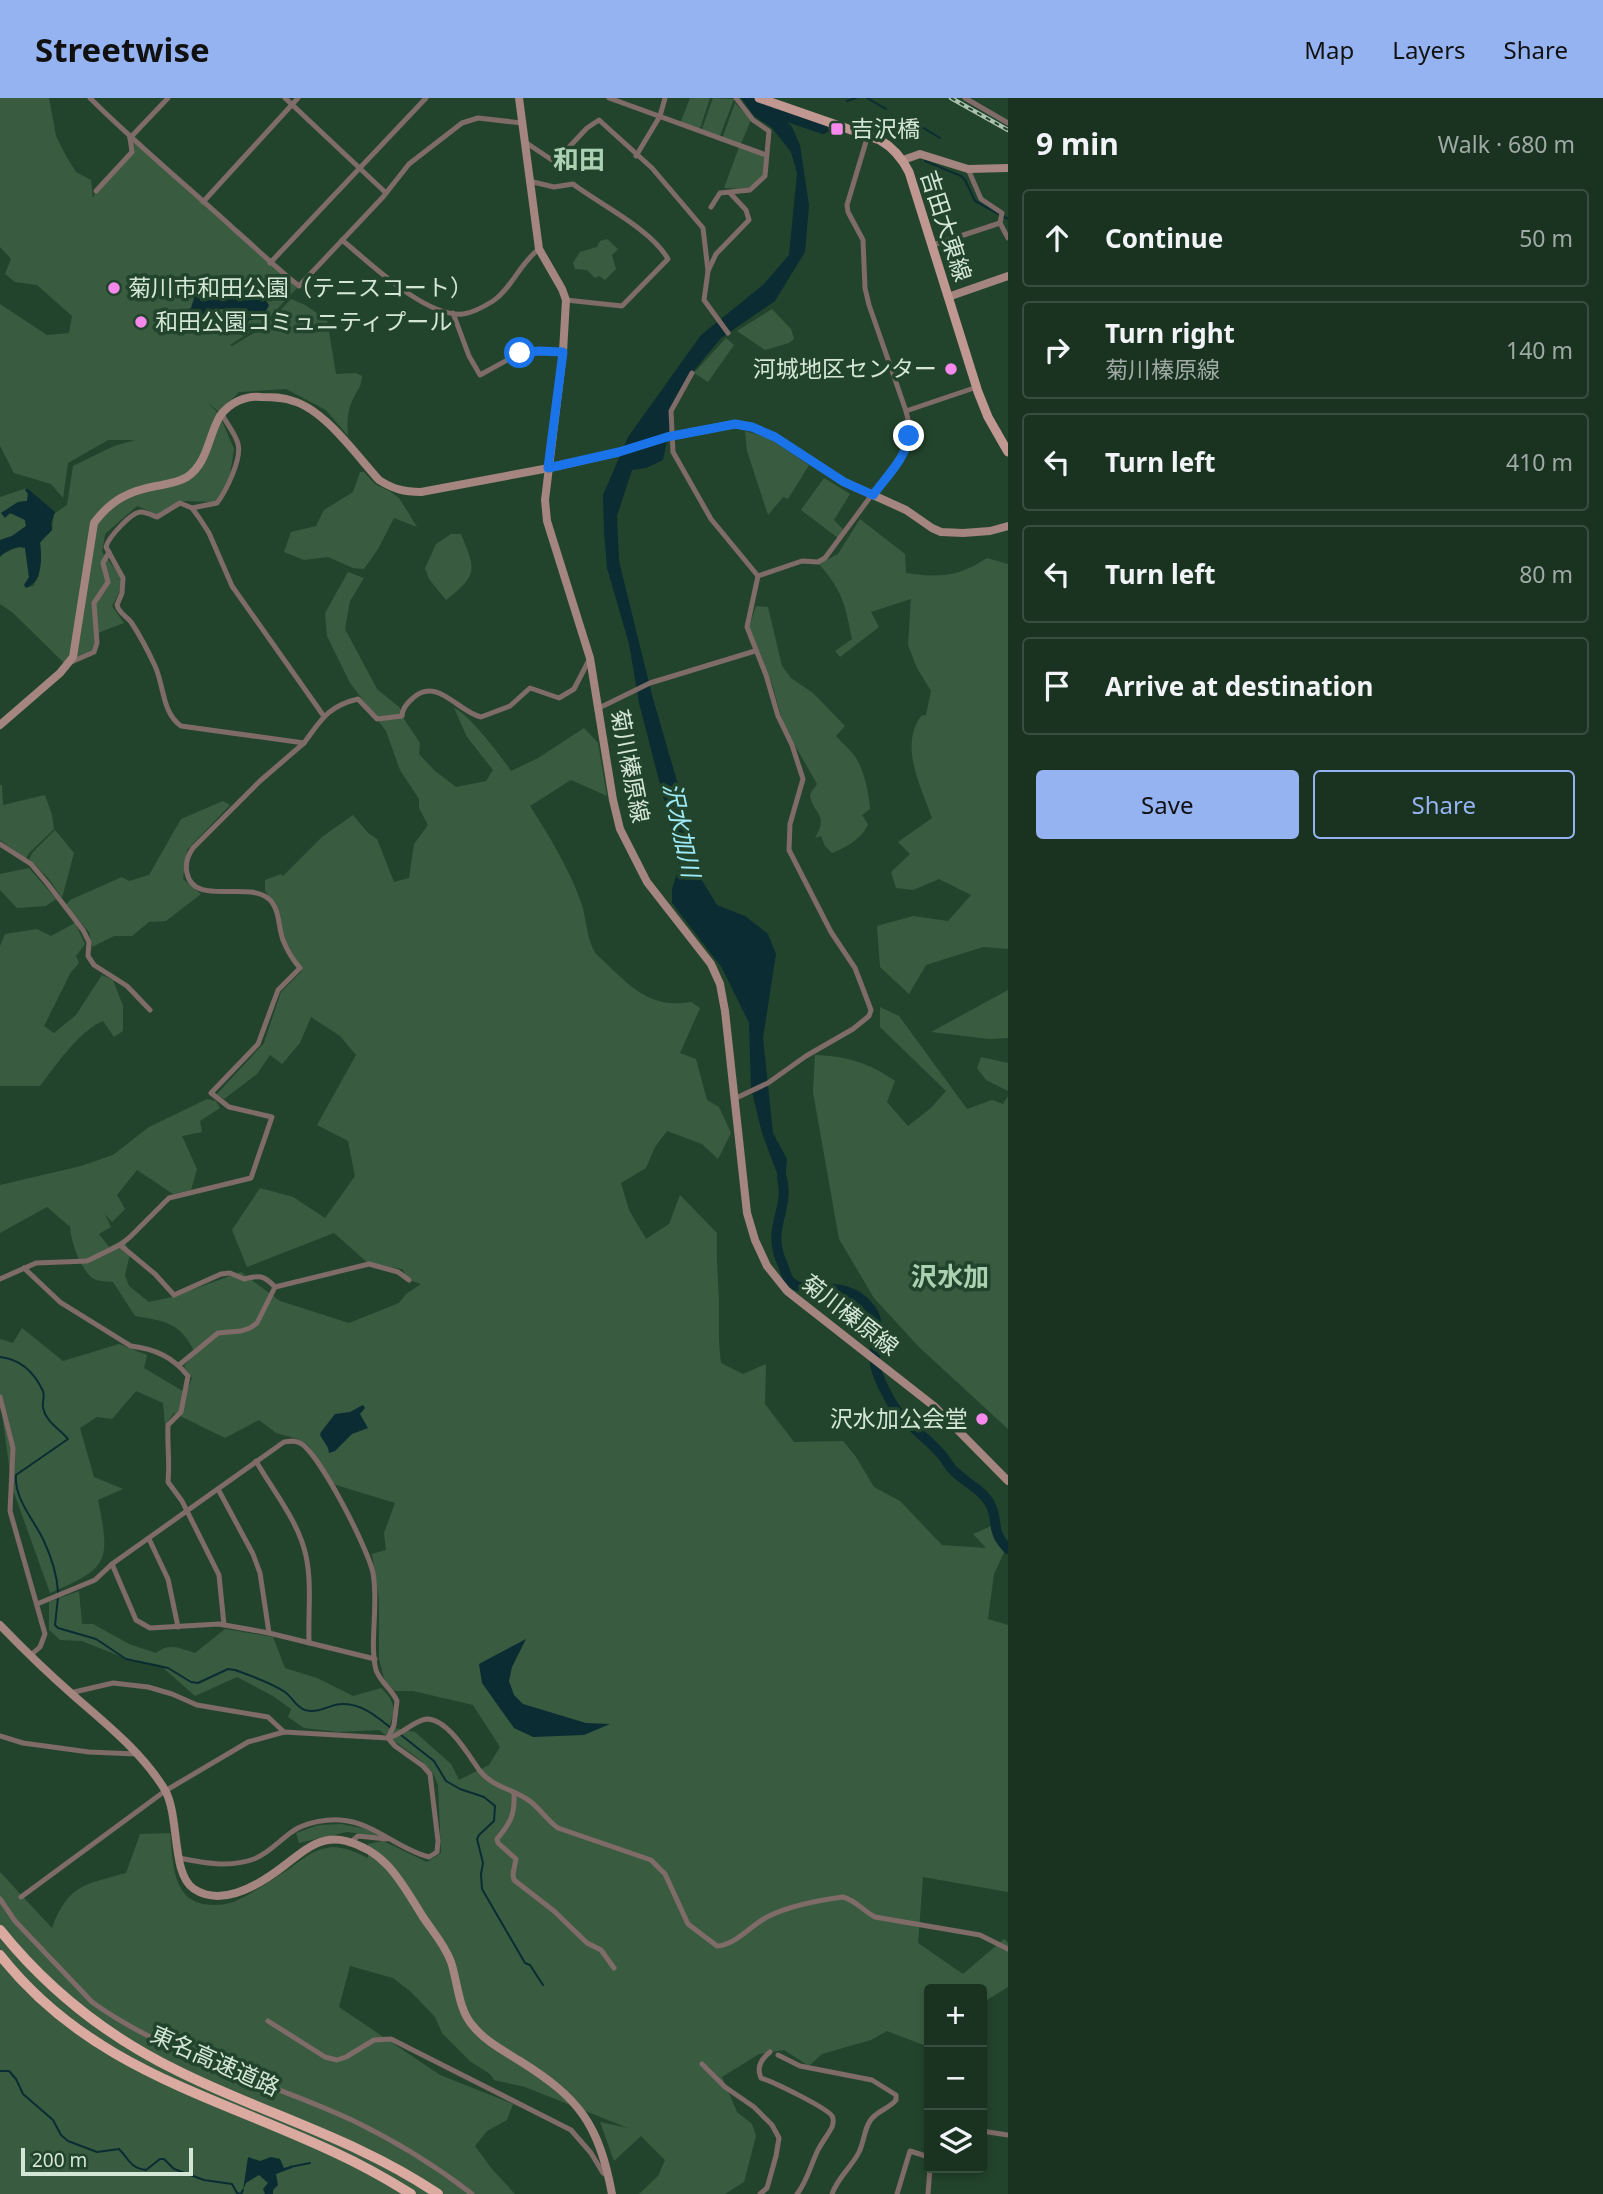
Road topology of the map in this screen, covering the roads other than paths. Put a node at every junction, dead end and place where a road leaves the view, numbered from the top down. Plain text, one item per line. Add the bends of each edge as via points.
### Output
1 (90, 98) edge
2 (167, 98) edge
3 (285, 98) edge
4 (298, 98) edge
5 (426, 98) edge
6 (519, 98) edge
7 (609, 98) edge
8 (665, 98) edge
9 (736, 98) edge
10 (965, 98) edge
11 (761, 99) edge
12 (292, 104) junction
13 (660, 116) junction
14 (522, 122) junction
15 (1008, 123) edge
16 (868, 135) junction
17 (130, 138) junction
18 (525, 142) junction
19 (766, 155) junction
20 (636, 156) junction
21 (903, 160) junction
22 (361, 167) junction
23 (1008, 168) edge
24 (968, 169) junction
25 (529, 181) junction
26 (96, 191) dead end
27 (386, 193) junction
28 (730, 193) junction
29 (203, 202) junction
30 (711, 207) dead end
31 (1001, 219) junction
32 (1008, 239) edge
33 (342, 240) junction
34 (933, 245) junction
35 (539, 249) junction
36 (270, 263) junction
37 (708, 271) junction
38 (1008, 276) edge
39 (948, 297) junction
40 (566, 300) junction
41 (453, 313) junction
42 (728, 332) dead end
43 (563, 352) junction
44 (692, 373) dead end
45 (977, 387) junction
46 (906, 411) junction
47 (222, 414) junction
48 (671, 437) junction
49 (1008, 452) edge
50 (548, 468) junction
51 (873, 495) junction
52 (192, 508) junction
53 (1008, 526) edge
54 (108, 552) junction
55 (758, 576) junction
56 (755, 651) junction
57 (590, 658) junction
58 (69, 663) junction
59 (599, 708) junction
60 (323, 715) junction
61 (0, 725) edge
62 (304, 743) junction
63 (0, 844) edge
64 (150, 1010) dead end
65 (736, 1098) junction
66 (120, 1245) junction
67 (24, 1268) junction
68 (0, 1279) edge
69 (409, 1280) dead end
70 (275, 1287) junction
71 (179, 1365) junction
72 (0, 1396) edge
73 (257, 1461) junction
74 (1008, 1481) edge
75 (218, 1489) junction
76 (188, 1512) junction
77 (149, 1539) junction
78 (112, 1564) junction
79 (37, 1604) junction
80 (0, 1625) edge
81 (224, 1625) junction
82 (178, 1627) junction
83 (269, 1633) junction
84 (309, 1643) junction
85 (32, 1655) junction
86 (375, 1659) junction
87 (70, 1693) junction
88 (284, 1732) junction
89 (0, 1736) edge
90 (388, 1738) junction
91 (136, 1754) junction
92 (165, 1791) junction
93 (514, 1793) junction
94 (387, 1839) junction
95 (351, 1842) junction
96 (179, 1858) junction
97 (22, 1897) dead end
98 (0, 1899) edge
99 (0, 1930) edge
100 (1008, 1949) edge
101 (0, 1955) edge
102 (614, 1968) dead end
103 (268, 2021) dead end
104 (770, 2052) dead end
105 (778, 2055) dead end
106 (702, 2064) dead end
107 (987, 2132) edge
108 (1008, 2135) edge
109 (924, 2155) edge
110 (930, 2173) edge
111 (609, 2176) junction
112 (411, 2194) edge
113 (438, 2194) edge
114 (472, 2194) edge
115 (612, 2194) edge
116 (760, 2194) edge
117 (796, 2194) edge
118 (832, 2194) edge
119 (897, 2194) edge
120 (928, 2194) edge

1 - 17 street
2 - 17 street
3 - 12 street
4 - 12 street
5 - 22 street
6 - 14 street
7 - 13 street
8 - 13 street
9 - 19 street via 753,120 769,131
10 - 15 street
11 - 16 main road, 吉田大東線
12 - 22 street
12 - 29 street
13 - 19 street
13 - 20 street
14 - 18 street
14 - 27 street via 478,118 462,123 409,164
16 - 21 main road, 吉田大東線
16 - 46 street via 847,205 863,240 869,305
17 - 26 street via 132,152
17 - 29 street
18 - 20 street via 555,162 599,120
18 - 25 street
19 - 28 street via 765,176 755,187
20 - 37 street via 652,168 702,228
21 - 24 street via 920,154
21 - 34 main road, 吉田大東線
22 - 27 street
22 - 36 street
23 - 24 street
24 - 31 street via 981,199
25 - 35 street
25 - 40 street via 554,187 573,184 655,243 668,260 621,306
27 - 33 street
28 - 30 street via 720,193
28 - 37 street via 749,220 716,254
29 - 36 street
31 - 32 street
31 - 34 street
33 - 36 street via 299,286
33 - 41 street via 399,288
34 - 39 main road, 吉田大東線
35 - 40 street
35 - 41 street via 494,300 472,312
37 - 42 street via 704,300
38 - 39 street
39 - 45 main road, 吉田大東線
40 - 43 street, 菊川榛原線
41 - 43 street via 480,375 520,353
43 - 50 street, 菊川榛原線
44 - 48 street via 671,411
45 - 46 street
45 - 49 main road, 吉田大東線
46 - 51 street via 908,446
47 - 50 street via 253,396 295,401 315,412 379,480 408,492
47 - 52 street via 238,442 234,470 218,503
47 - 58 street via 207,451 188,476 124,495 94,523
48 - 50 street
48 - 51 street via 735,424 752,427
48 - 55 street via 673,452 694,492
50 - 57 street, 菊川榛原線 via 547,521
51 - 53 street via 940,531 976,533
51 - 55 street via 825,558
52 - 54 street via 180,503 157,517 134,513 108,541
52 - 60 street via 209,533 232,586
54 - 58 street via 103,563 108,583 94,603 94,652
54 - 62 street via 123,578 119,611 132,624 156,668 174,721 196,729
55 - 56 street via 747,627
56 - 59 street via 639,687
56 - 65 street via 803,779 790,824 789,850 855,968 871,1010 853,1029
57 - 59 street, 菊川榛原線
57 - 60 street via 574,689 559,698 530,688 510,706 481,717 429,690 415,696 401,716 377,719 358,699
58 - 61 street
59 - 65 street, 菊川榛原線 via 620,829 647,882 698,945 720,984
60 - 62 street
62 - 66 street via 193,848 186,866 189,880 198,889 246,891 270,900 287,950 300,968 278,990 258,1044 211,1093 224,1105 272,1117 255,1168 251,1178 169,1198
63 - 64 street via 31,864 47,883 83,930 94,965 127,986
65 - 74 street, 菊川榛原線 via 747,1213 766,1266 803,1305 935,1407
66 - 67 street via 87,1261 36,1263
66 - 70 street via 174,1295 230,1273 244,1279 254,1275
67 - 68 street
67 - 71 street via 60,1302 120,1340
69 - 70 street via 369,1264
70 - 71 street via 257,1323 241,1331 218,1333
71 - 76 street via 189,1379 181,1412 168,1425 168,1482
72 - 79 street via 13,1448 10,1511
73 - 75 street
73 - 84 street via 295,1527 306,1556
73 - 86 street via 292,1440 314,1456 369,1557 377,1603
75 - 76 street
75 - 83 street via 260,1573
76 - 77 street
76 - 81 street via 219,1575
77 - 78 street
77 - 82 street via 168,1579
78 - 79 street via 94,1580
78 - 82 street via 136,1620 150,1628
79 - 85 street via 45,1634
80 - 85 street
81 - 82 street
81 - 83 street
83 - 84 street
84 - 86 street
85 - 87 street
86 - 90 street via 378,1674 397,1701
87 - 88 street via 113,1684 148,1688 197,1705 268,1717
87 - 91 street
88 - 90 street
88 - 92 street via 248,1742
89 - 91 street via 89,1752
90 - 93 street via 420,1721 438,1722 482,1774
90 - 94 street via 430,1774 439,1846 429,1857
91 - 92 street
92 - 96 street via 173,1812
92 - 97 street
93 - 100 street via 533,1803 558,1828 651,1860 665,1874 688,1924 717,1946 777,1912 843,1897 875,1917 980,1935
93 - 102 street via 515,1811 497,1839 516,1858 514,1880 601,1950
94 - 95 street via 358,1836
94 - 96 street via 374,1829 339,1820 298,1828 251,1860 229,1864
95 - 96 street via 313,1844 267,1877 224,1896 204,1895 188,1885
95 - 111 street via 386,1863 403,1883 447,1953 462,2006 473,2026 559,2087 580,2109 598,2140
98 - 114 street via 15,1921 104,2010 214,2067 352,2121 429,2163
99 - 113 highway, 東名高速道路 via 63,1998 124,2042 180,2072 356,2146
101 - 112 highway, 東名高速道路 via 80,2031 141,2070 338,2153
103 - 111 street via 337,2060 374,2040 391,2039 571,2130
104 - 117 street via 759,2065 761,2078 816,2106 833,2120
105 - 118 street via 811,2068 872,2080 896,2095 893,2104 870,2121 858,2155 837,2180
106 - 116 street via 754,2107 779,2138 766,2188
107 - 108 street
109 - 119 street via 910,2151
110 - 120 street
111 - 115 street

